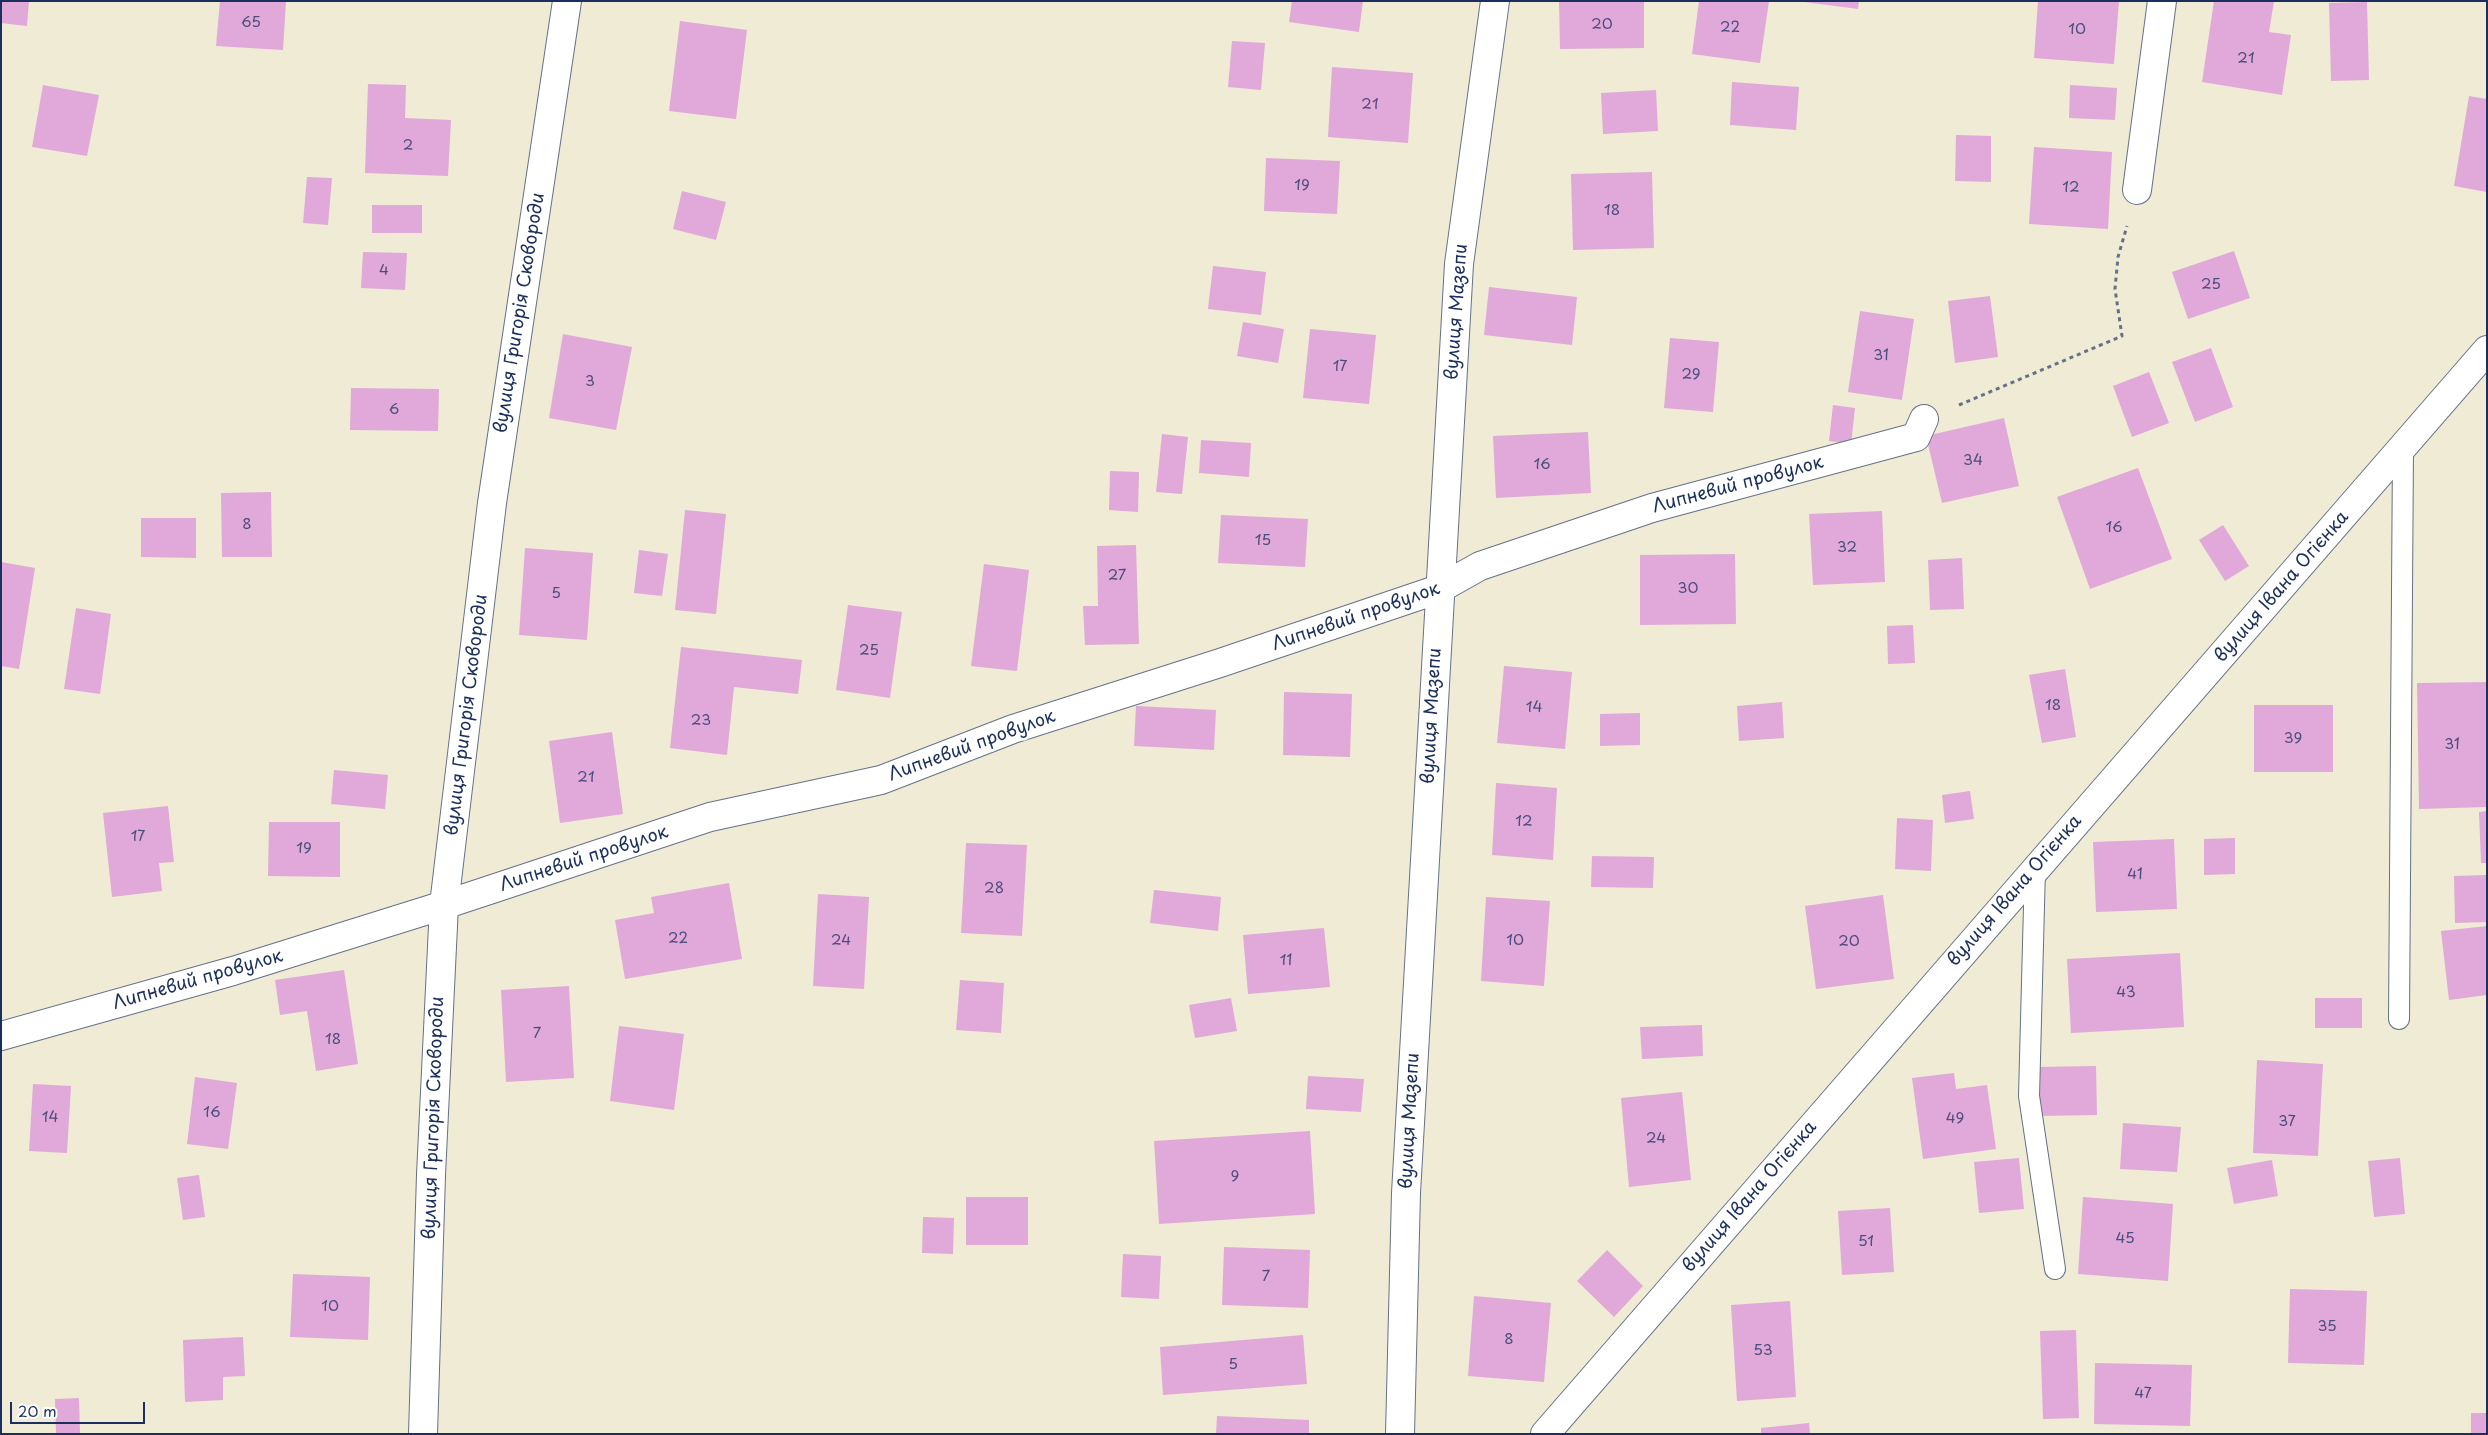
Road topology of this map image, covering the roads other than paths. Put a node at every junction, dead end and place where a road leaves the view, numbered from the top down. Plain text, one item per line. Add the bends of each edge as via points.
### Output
1 (567, 1) edge
2 (1495, 1) edge
3 (2162, 1) edge
4 (2137, 190) road end
5 (2487, 350) edge
6 (1924, 420) road end
7 (2403, 449) junction
8 (1439, 589) junction
9 (2035, 868) junction
10 (444, 905) junction
11 (2400, 1019) dead end
12 (1, 1036) edge
13 (2055, 1269) dead end
14 (423, 1434) edge
15 (1400, 1434) edge
16 (1546, 1434) edge

1 - 10 street, вулиця Григорія Сковороди via 492,503
2 - 8 street, вулиця Мазепи via 1459,264
3 - 4 street
5 - 7 street, вулиця Івана Огієнка
6 - 8 street, Липневий провулок via 1916,438 1652,508 1480,566
7 - 9 street, вулиця Івана Огієнка
7 - 11 lane
8 - 10 street, Липневий провулок via 1013,729 881,780 710,817
8 - 15 street, вулиця Мазепи via 1406,1193
9 - 13 lane via 2029,1096
9 - 16 street, вулиця Івана Огієнка
10 - 12 street, Липневий провулок via 234,972
10 - 14 street, вулиця Григорія Сковороди

